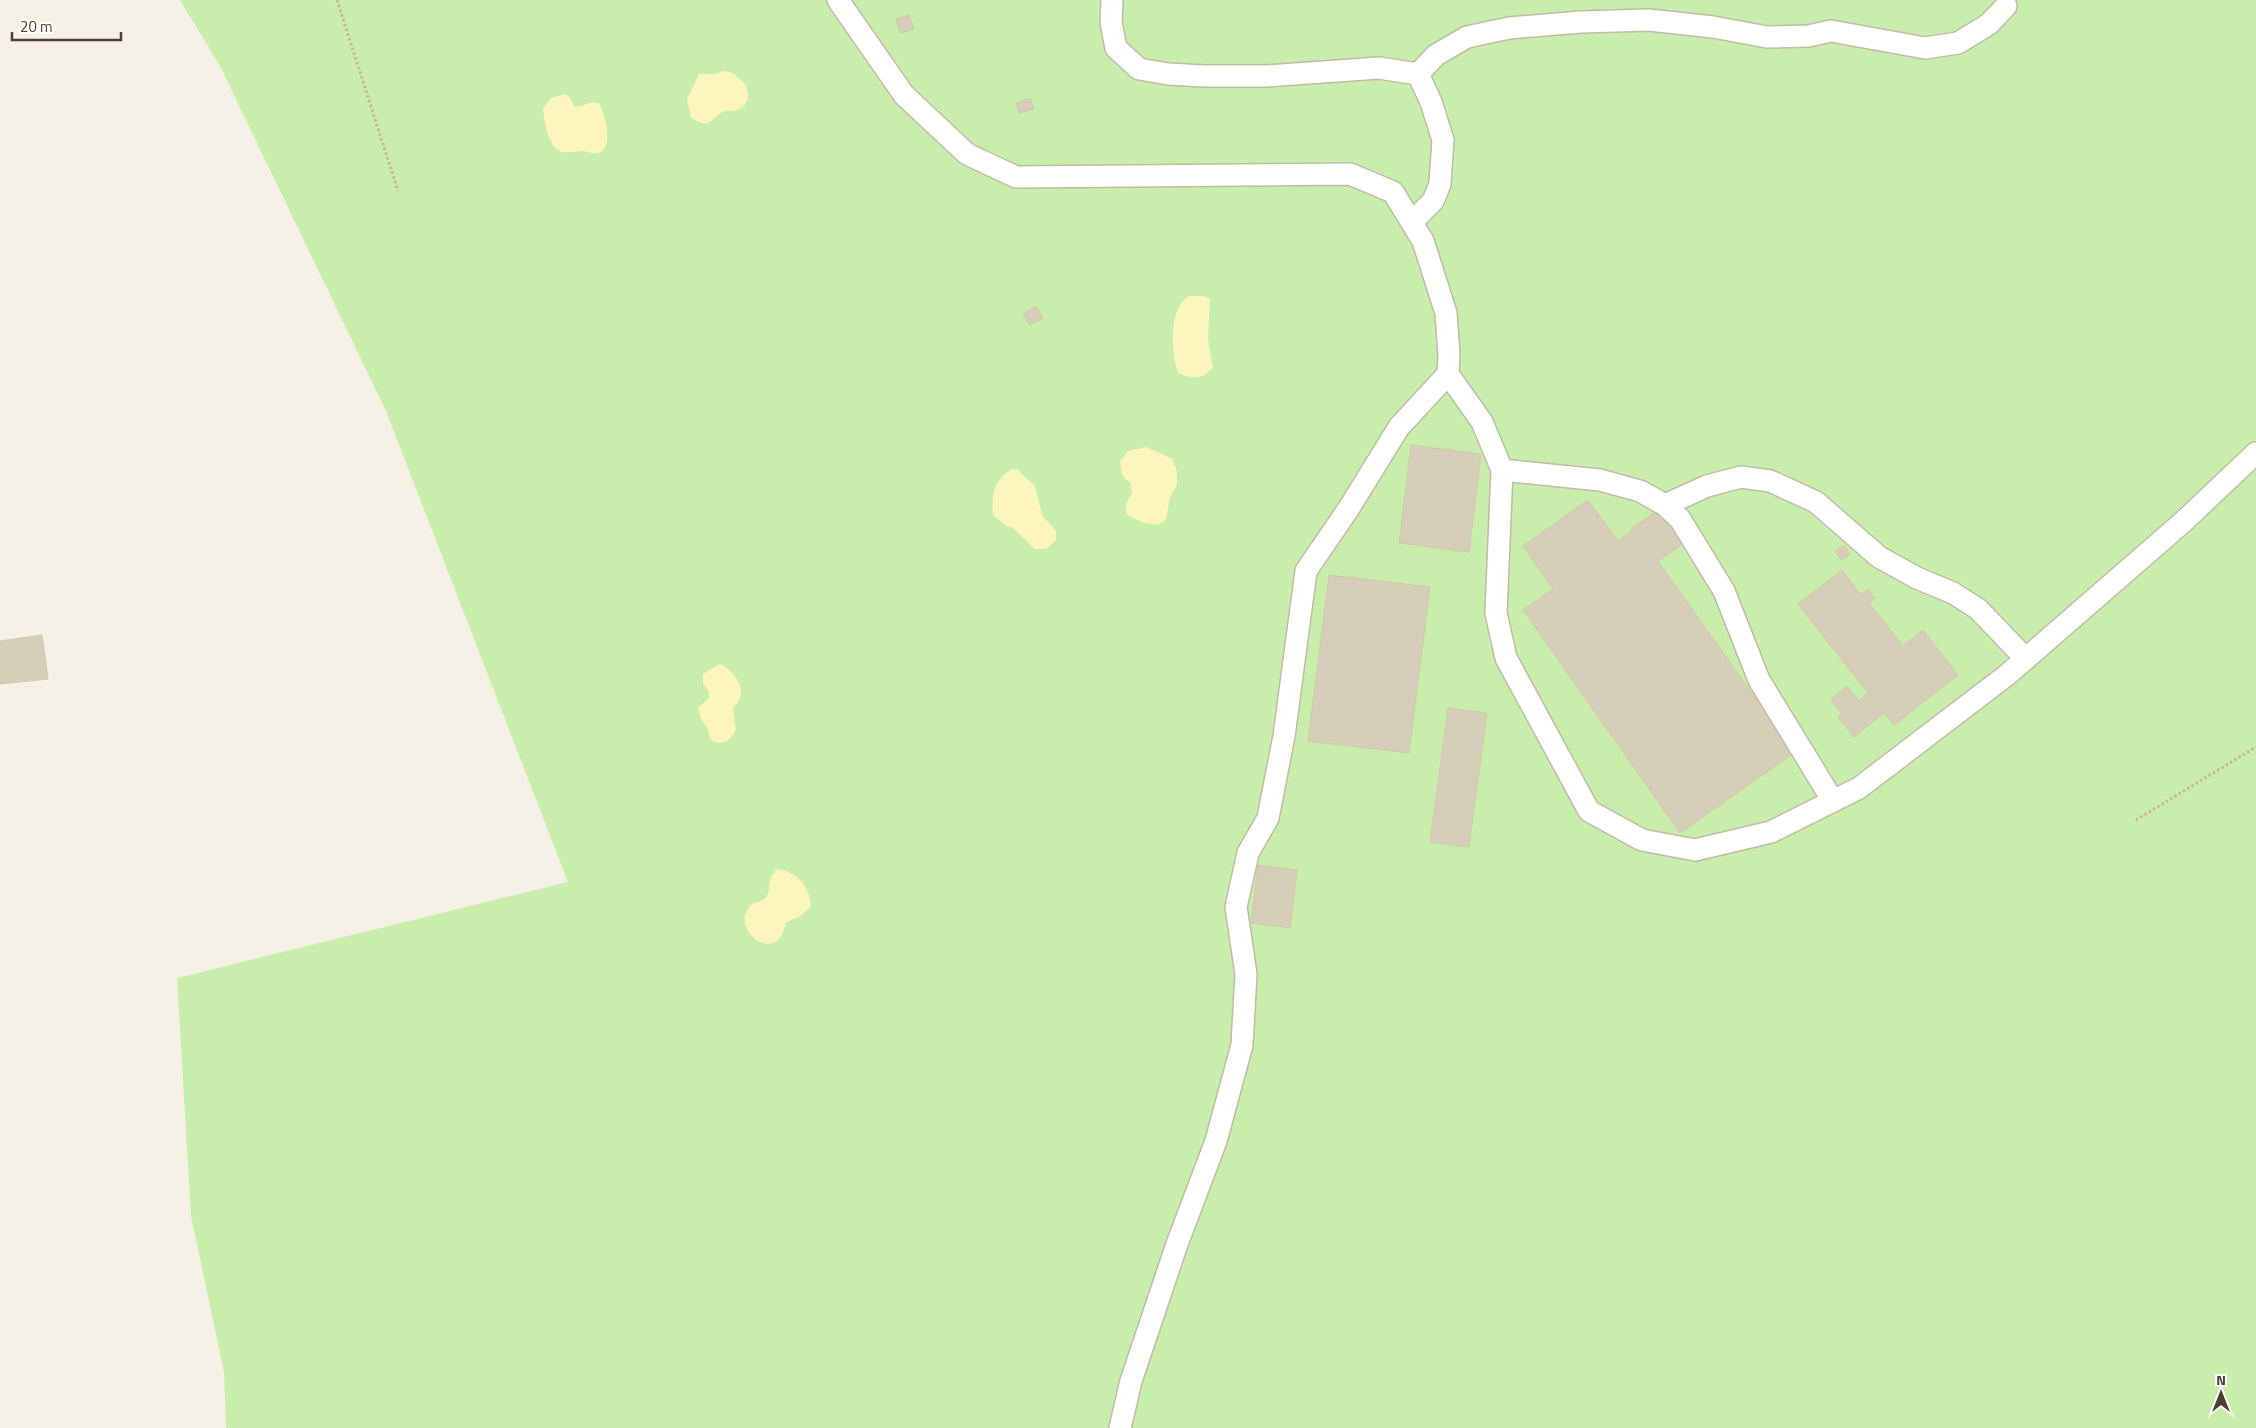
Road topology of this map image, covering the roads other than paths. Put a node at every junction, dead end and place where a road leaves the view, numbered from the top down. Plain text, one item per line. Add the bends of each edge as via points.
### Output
1 (838, 0) edge
2 (1112, 0) edge
3 (2006, 6) dead end
4 (1418, 74) junction
5 (1412, 222) junction
6 (1448, 374) junction
7 (2256, 453) edge
8 (1502, 470) junction
9 (1665, 505) junction
10 (2026, 660) junction
11 (1833, 801) junction
12 (1120, 1428) edge

1 - 5 lane via 904,95 967,154 1016,177 1350,174 1393,192
2 - 4 lane via 1111,22 1116,48 1139,69 1168,74 1266,76 1379,68
3 - 4 lane via 1989,24 1958,43 1925,48 1831,31 1808,36 1766,37 1649,20 1509,28 1467,37 1436,55
4 - 5 lane via 1443,140 1440,184 1433,201
5 - 6 lane via 1423,241 1446,313
6 - 8 lane via 1482,422
6 - 12 lane via 1399,427 1306,570 1284,736 1268,818 1248,852 1236,907 1246,974 1242,1045 1216,1141 1131,1381
7 - 10 lane
8 - 9 lane via 1600,480 1640,491
8 - 11 lane via 1496,613 1506,658 1589,811 1642,840 1695,850 1771,832
9 - 10 lane via 1706,486 1741,477 1770,481 1816,502 1879,557 1953,593 1978,609
9 - 11 lane via 1680,519 1724,591 1759,680
10 - 11 lane via 1858,788

